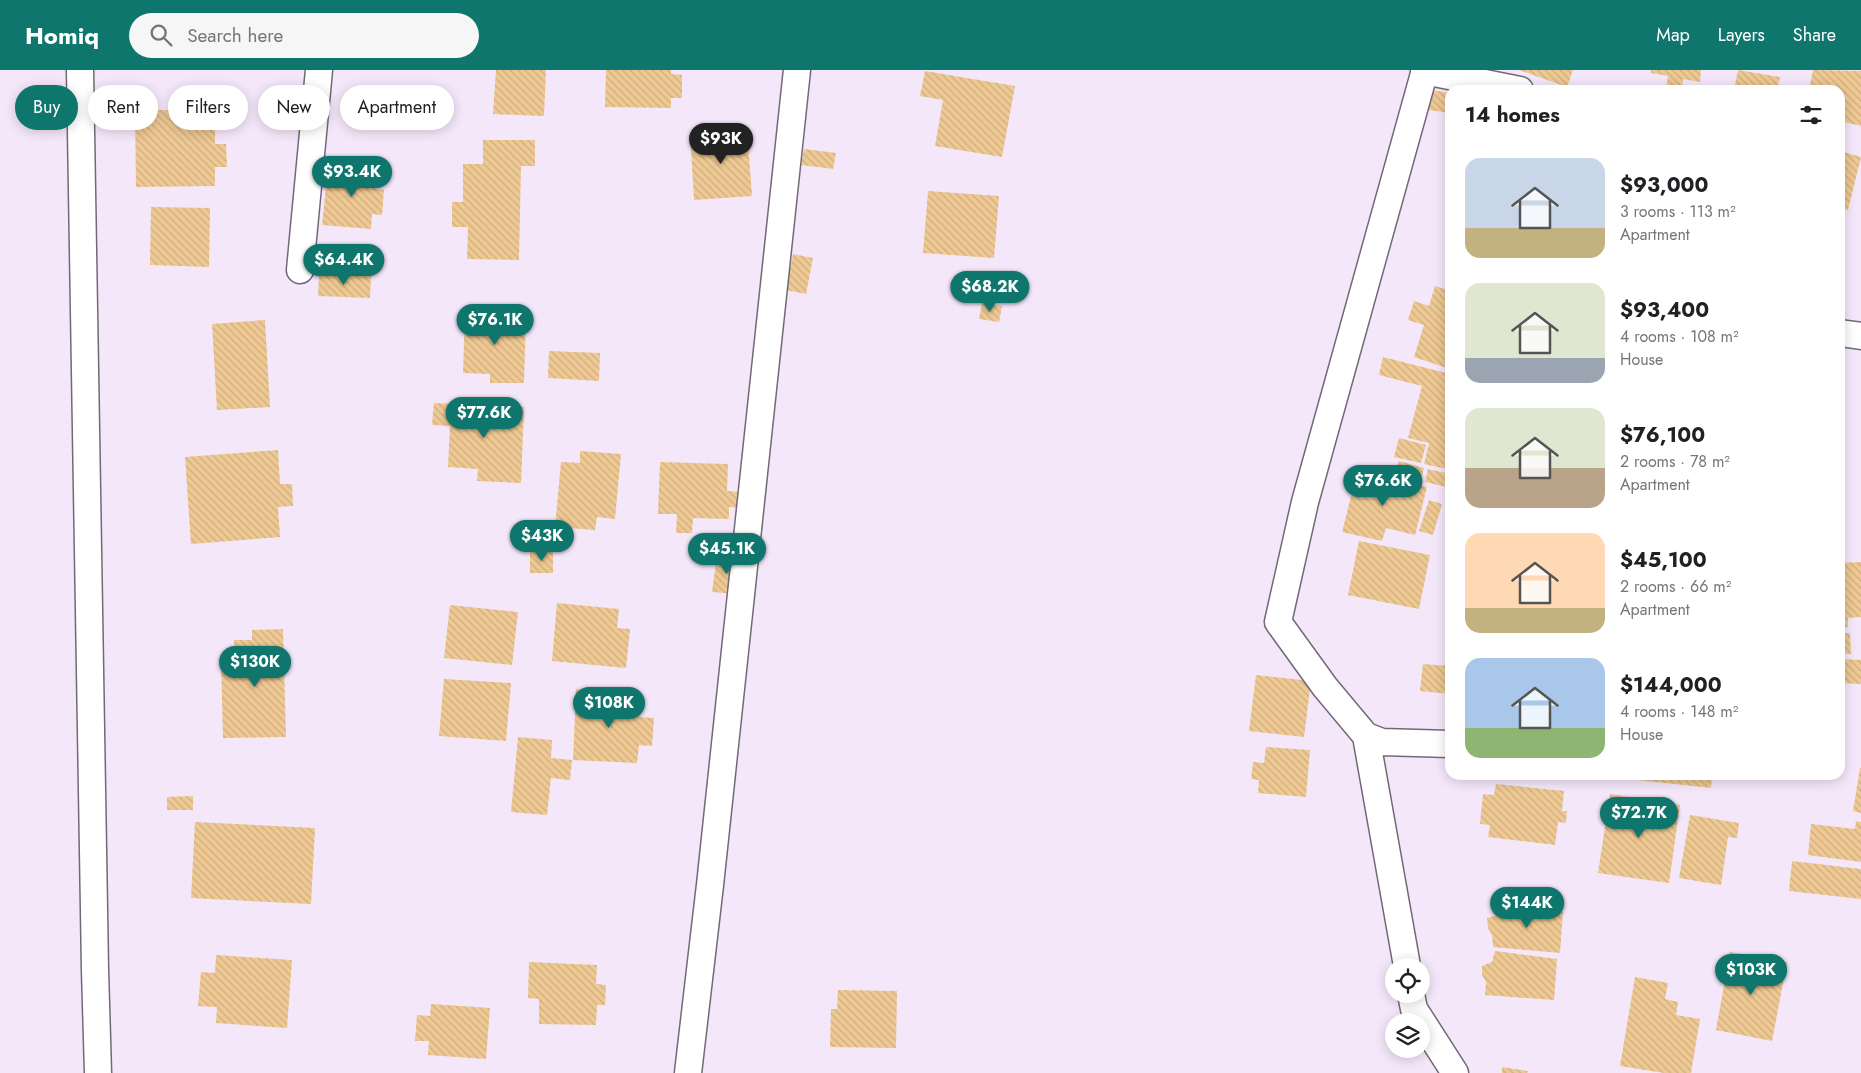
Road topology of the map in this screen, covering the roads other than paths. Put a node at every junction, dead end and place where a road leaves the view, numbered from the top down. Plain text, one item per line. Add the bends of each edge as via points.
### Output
1 (80, 70) edge
2 (318, 70) edge
3 (797, 70) edge
4 (1424, 71) edge
5 (1495, 85) edge
6 (300, 270) dead end
7 (1845, 334) edge
8 (1861, 336) edge
9 (1366, 736) junction
10 (1445, 744) edge
11 (1406, 958) edge
12 (1413, 1003) edge
13 (98, 1073) edge
14 (688, 1073) edge
15 (1455, 1073) edge

1 - 13 street
2 - 6 street
3 - 14 street
4 - 5 street
4 - 9 street via 1305,502 1278,622 1325,687
7 - 8 street
9 - 10 street via 1382,742
9 - 11 street
12 - 15 street

